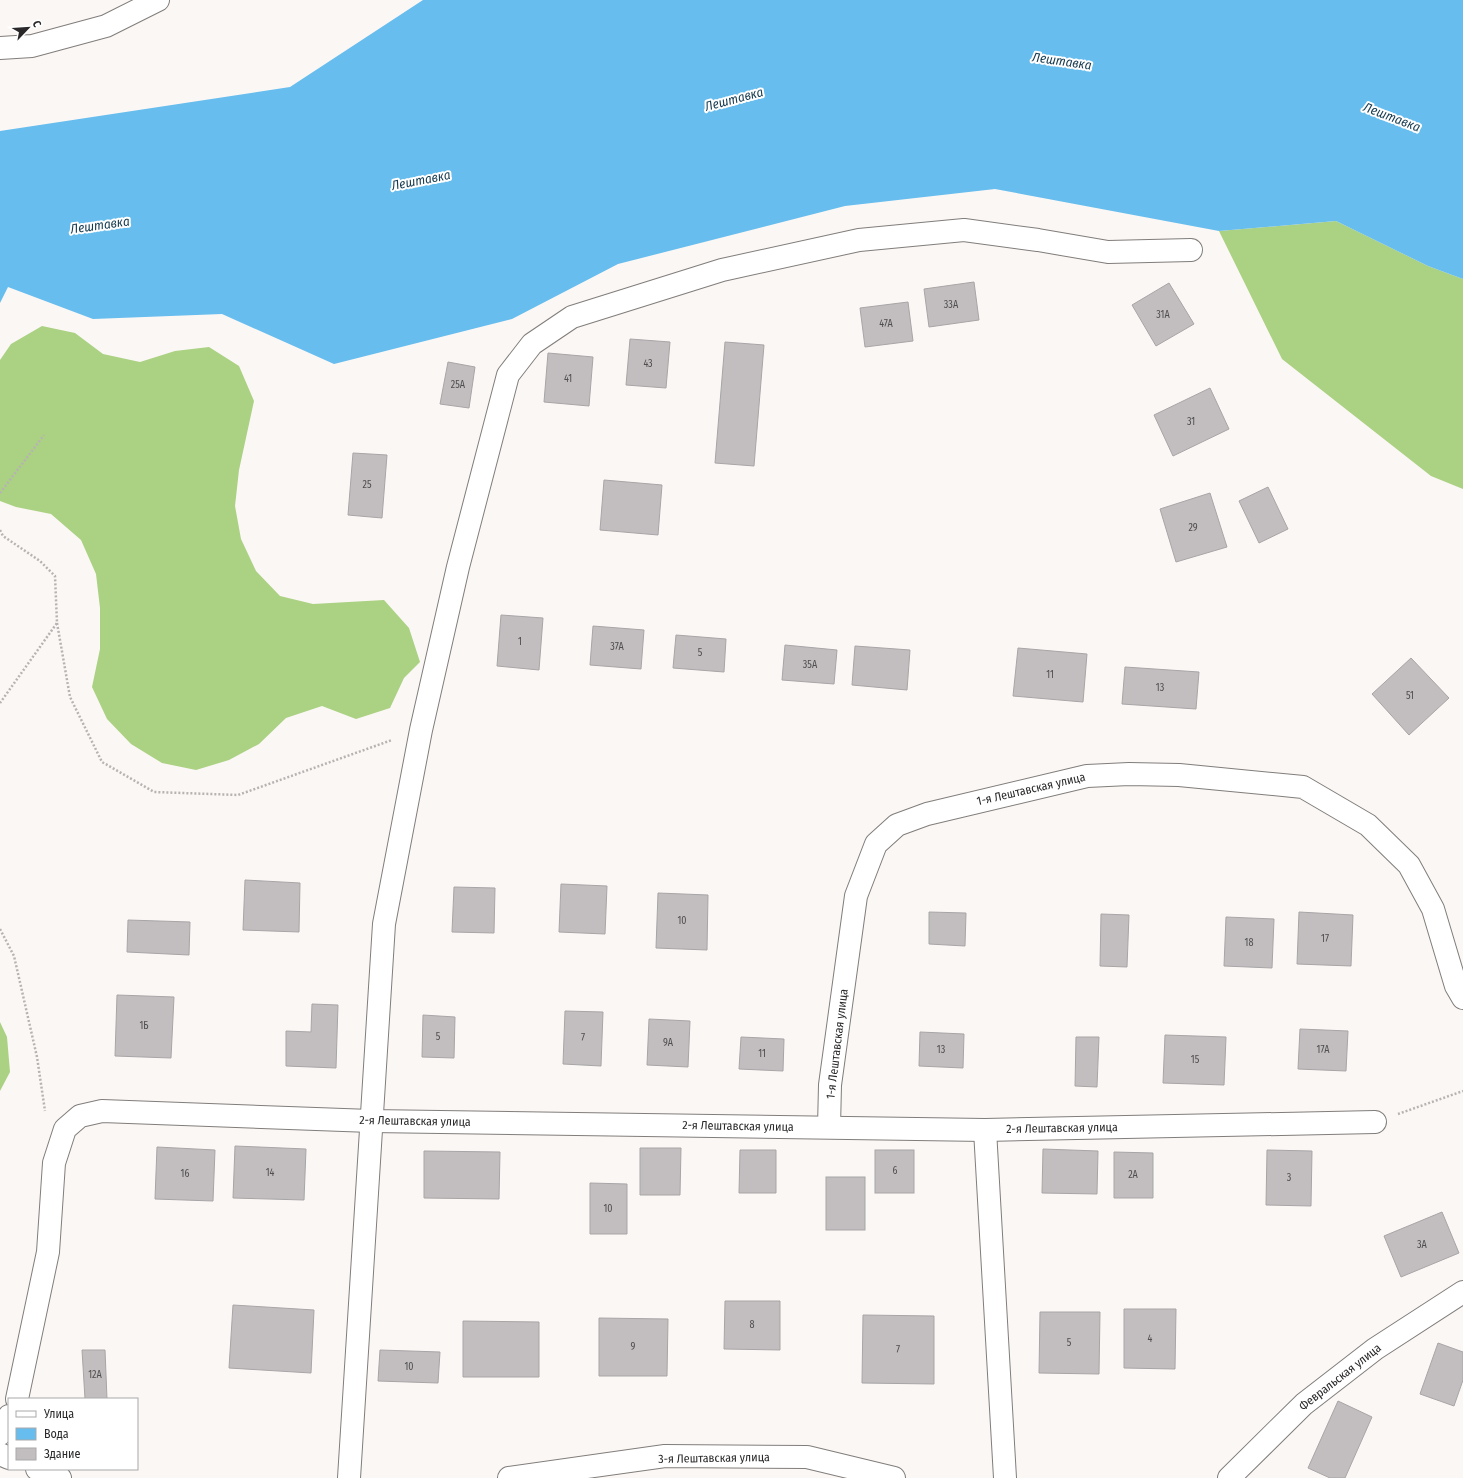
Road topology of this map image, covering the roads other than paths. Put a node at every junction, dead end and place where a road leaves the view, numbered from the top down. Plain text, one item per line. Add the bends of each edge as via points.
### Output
1 (158, 0) edge
2 (0, 48) edge
3 (1191, 250) dead end
4 (1463, 998) edge
5 (371, 1121) junction
6 (1375, 1122) road end
7 (829, 1127) junction
8 (985, 1130) junction
9 (1463, 1292) edge
10 (17, 1398) edge
11 (8, 1418) edge
12 (0, 1434) edge
13 (40, 1470) edge
14 (60, 1478) edge
15 (349, 1478) edge
16 (509, 1478) edge
17 (894, 1478) edge
18 (1005, 1478) edge
19 (1229, 1478) edge

1 - 2 street via 106,26 32,46
3 - 5 street via 1108,252 964,230 859,240 722,270 572,317 532,344 508,375 458,567 421,730 384,924
4 - 7 street, 1-я Лештавская улица via 1456,986 1433,909 1409,865 1368,825 1303,787 1179,775 1087,776 927,814 897,825 876,844 856,896 830,1085
5 - 7 street, 2-я Лештавская улица
5 - 10 street, 2-я Лештавская улица via 102,1111 80,1116 65,1129 54,1163 48,1252
5 - 15 street
6 - 8 street, 2-я Лештавская улица
7 - 8 street, 2-я Лештавская улица
8 - 18 street
9 - 19 street, Февральская улица via 1374,1349 1304,1404
11 - 12 street
13 - 14 street
16 - 17 street, 3-я Лештавская улица via 665,1456 807,1457

